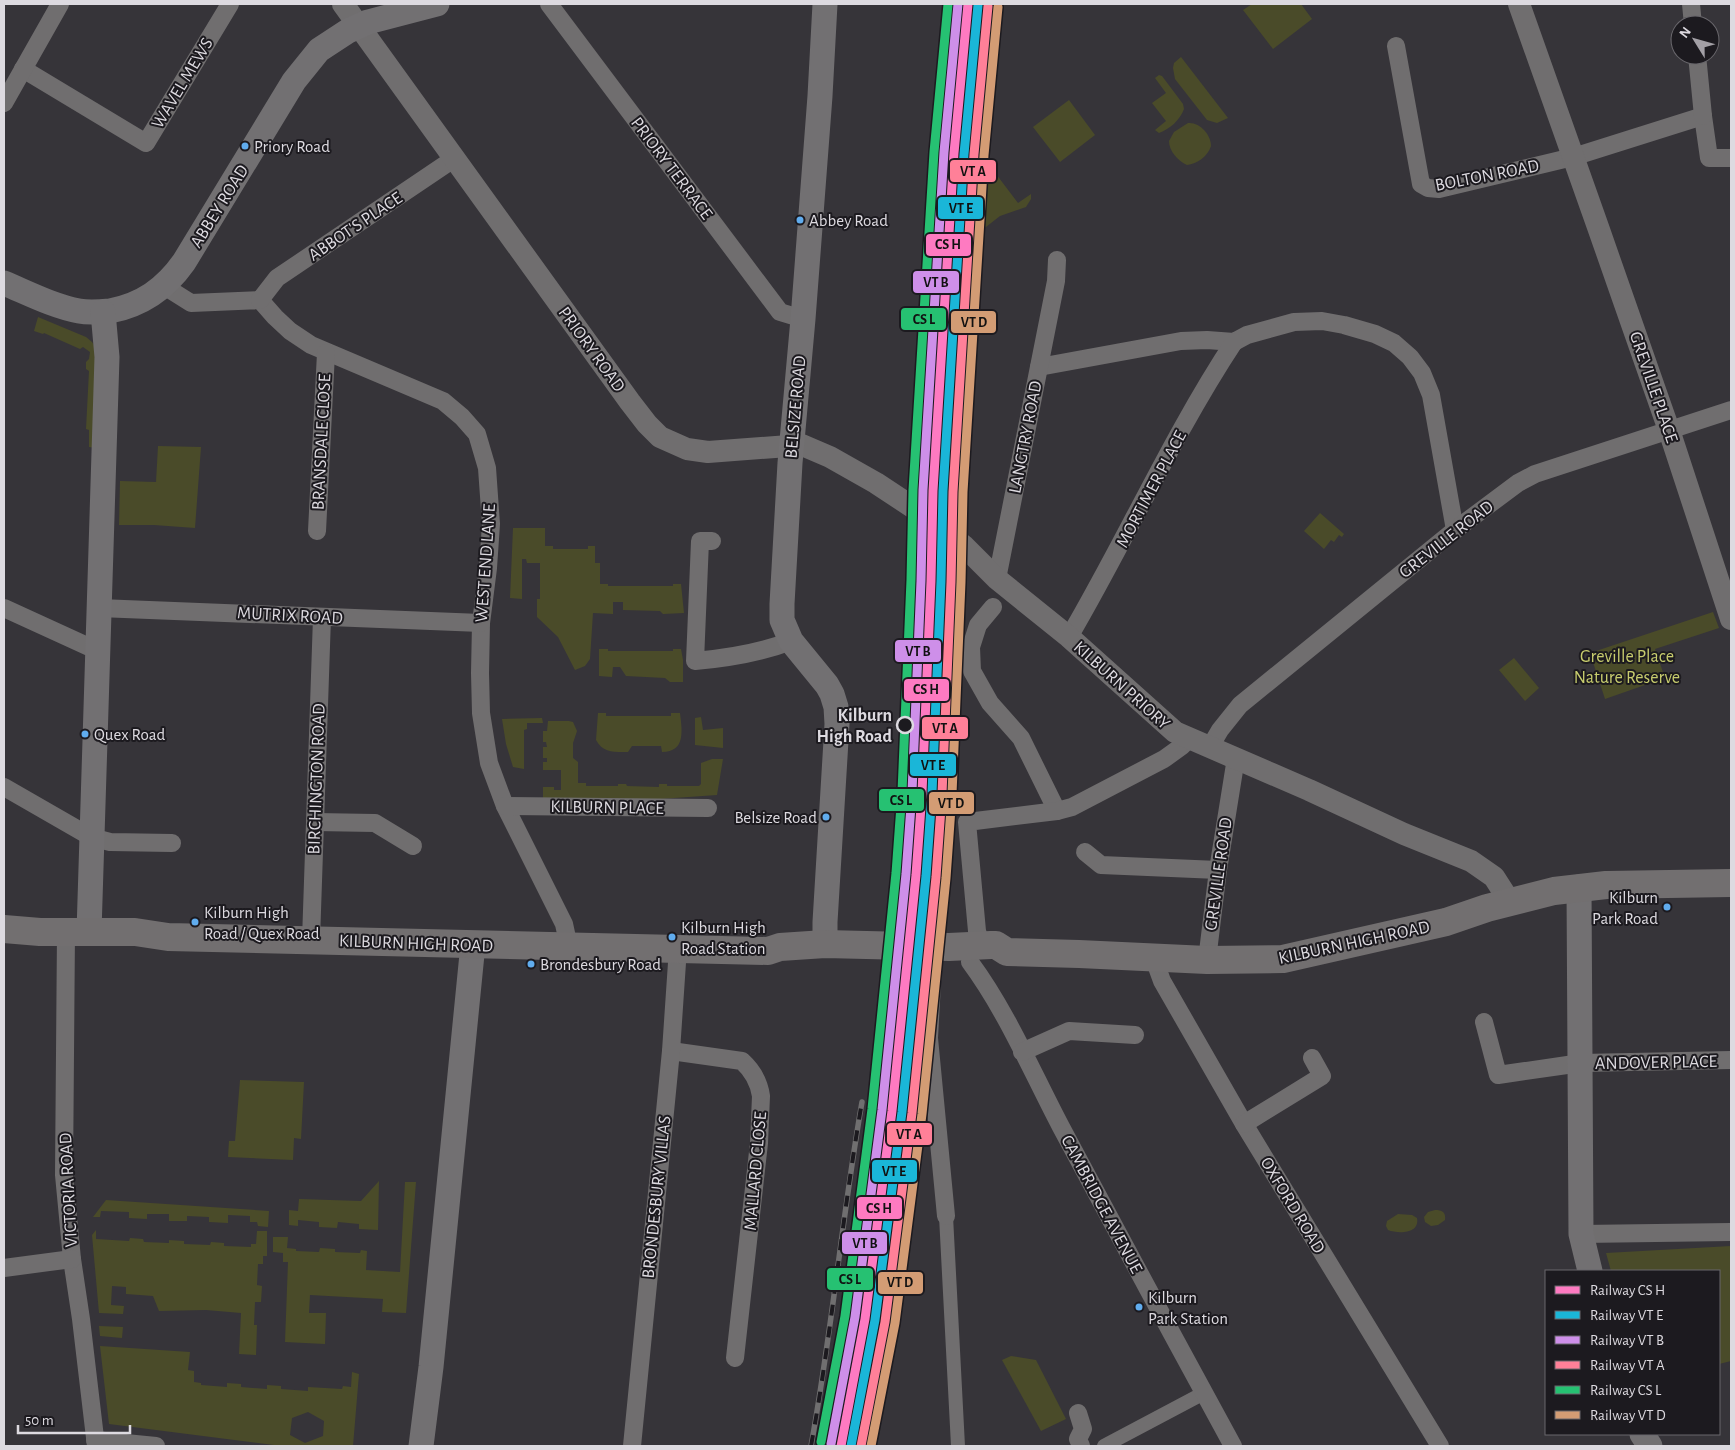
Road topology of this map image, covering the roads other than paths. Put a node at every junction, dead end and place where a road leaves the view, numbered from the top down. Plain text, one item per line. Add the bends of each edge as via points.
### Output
1 (60, 4) edge
2 (230, 4) edge
3 (343, 4) edge
4 (437, 4) edge
5 (549, 4) edge
6 (825, 4) edge
7 (1518, 4) edge
8 (358, 26) junction
9 (1396, 46) dead end
10 (1698, 65) edge
11 (23, 69) junction
12 (4, 103) edge
13 (1704, 116) junction
14 (1572, 156) junction
15 (455, 158) junction
16 (1731, 158) edge
17 (1057, 260) dead end
18 (4, 283) edge
19 (164, 286) junction
20 (260, 300) junction
21 (103, 312) junction
22 (804, 320) junction
23 (1234, 342) junction
24 (326, 353) junction
25 (1040, 367) junction
26 (1731, 410) edge
27 (1669, 430) junction
28 (791, 446) junction
29 (317, 530) dead end
30 (1455, 530) junction
31 (712, 541) dead end
32 (997, 578) junction
33 (993, 607) dead end
34 (4, 608) edge
35 (99, 608) junction
36 (322, 617) junction
37 (1731, 619) edge
38 (481, 623) junction
39 (1069, 637) junction
40 (791, 641) junction
41 (98, 651) junction
42 (1189, 739) junction
43 (1210, 747) junction
44 (1236, 758) junction
45 (4, 787) edge
46 (505, 806) junction
47 (708, 808) dead end
48 (1057, 811) junction
49 (315, 822) junction
50 (91, 837) junction
51 (172, 843) dead end
52 (413, 846) dead end
53 (1085, 852) dead end
54 (1218, 870) junction
55 (1731, 883) edge
56 (1579, 888) junction
57 (1498, 905) junction
58 (4, 929) edge
59 (78, 932) junction
60 (312, 940) junction
61 (473, 944) junction
62 (569, 947) junction
63 (678, 948) junction
64 (837, 949) junction
65 (953, 953) junction
66 (1154, 959) junction
67 (1207, 960) junction
68 (1484, 1022) dead end
69 (1134, 1036) dead end
70 (671, 1050) junction
71 (1022, 1052) junction
72 (1312, 1058) dead end
73 (1731, 1060) edge
74 (1581, 1063) junction
75 (1244, 1124) junction
76 (946, 1216) joint
77 (1731, 1232) edge
78 (1581, 1234) junction
79 (72, 1259) junction
80 (4, 1268) edge
81 (1590, 1270) edge
82 (736, 1358) dead end
83 (1204, 1394) junction
84 (1078, 1413) dead end
85 (1643, 1435) edge
86 (95, 1443) edge
87 (156, 1446) edge
88 (420, 1446) edge
89 (632, 1446) edge
90 (958, 1446) edge
91 (1081, 1446) edge
92 (1104, 1446) edge
93 (1233, 1446) edge
94 (1440, 1446) edge
95 (1650, 1446) edge

1 - 11 street
2 - 11 street, WAVEL MEWS via 146,143
3 - 8 street, PRIORY ROAD
4 - 8 main road, ABBEY ROAD
5 - 22 street, PRIORY TERRACE via 780,312
6 - 22 main road, BELSIZE ROAD
7 - 14 street, GREVILLE PLACE
8 - 15 street, PRIORY ROAD
8 - 19 main road, ABBEY ROAD via 330,41 303,69 191,252
9 - 14 street, BOLTON ROAD via 1421,184 1439,189
10 - 13 street
11 - 12 street
13 - 14 street
13 - 16 street via 1709,158
14 - 27 street, GREVILLE PLACE
15 - 20 street, ABBOT'S PLACE via 277,278
15 - 28 street, PRIORY ROAD via 630,402 660,437 687,449 708,452
17 - 25 street, LANGTRY ROAD via 1058,271
18 - 21 main road via 70,309
19 - 20 street via 191,303
19 - 21 main road, ABBEY ROAD via 141,302
20 - 24 street, WEST END LANE via 290,331
21 - 35 main road via 107,357
22 - 28 main road, BELSIZE ROAD
23 - 25 street via 1181,341
23 - 30 street via 1247,335 1294,322 1322,322 1375,334 1394,343 1422,373 1431,395
23 - 39 street, MORTIMER PLACE
24 - 29 street, BRANSDALE CLOSE
24 - 38 street, WEST END LANE via 443,401 477,434 487,468 491,524
25 - 32 street, LANGTRY ROAD
26 - 27 street, GREVILLE ROAD
27 - 30 street, GREVILLE ROAD via 1535,474
27 - 37 street, GREVILLE PLACE
28 - 32 street, KILBURN PRIORY via 812,448 876,483 932,520
28 - 40 main road, BELSIZE ROAD via 782,604 782,620
30 - 43 street, GREVILLE ROAD via 1240,705
31 - 40 street via 700,541 695,661 732,657
32 - 39 street, KILBURN PRIORY
33 - 48 street via 978,625 971,647 972,671 990,703 1021,738
34 - 41 street
35 - 36 street, MUTRIX ROAD
35 - 41 main road
36 - 38 street, MUTRIX ROAD
36 - 49 street, BIRCHINGTON ROAD
38 - 46 street, WEST END LANE via 481,713 489,763
39 - 42 street, KILBURN PRIORY via 1175,732
40 - 64 main road, BELSIZE ROAD via 827,685 836,707 825,922
41 - 50 main road
42 - 43 street, KILBURN PRIORY
42 - 48 street via 1164,759 1072,807
43 - 44 street, KILBURN PRIORY
44 - 54 street, GREVILLE ROAD
44 - 57 street, KILBURN PRIORY via 1471,861 1494,877
45 - 50 street
46 - 47 street, KILBURN PLACE
46 - 62 street, WEST END LANE via 564,924
48 - 65 street via 967,822 977,931
49 - 52 street via 376,823
49 - 60 street, BIRCHINGTON ROAD
50 - 51 street via 110,842
50 - 59 main road
53 - 54 street via 1101,865
54 - 67 street, GREVILLE ROAD
55 - 56 main road, KILBURN HIGH ROAD
56 - 57 main road, KILBURN HIGH ROAD
56 - 74 main road
57 - 67 main road, KILBURN HIGH ROAD via 1446,922 1283,959
58 - 59 main road, KILBURN HIGH ROAD
59 - 60 main road, KILBURN HIGH ROAD
59 - 79 street, VICTORIA ROAD via 64,1175
60 - 61 main road, KILBURN HIGH ROAD
61 - 62 main road, KILBURN HIGH ROAD
61 - 88 main road via 432,1358
62 - 63 main road, KILBURN HIGH ROAD
63 - 64 main road, KILBURN HIGH ROAD via 768,951 789,961
63 - 70 street, BRONDESBURY VILLAS
64 - 65 main road, KILBURN HIGH ROAD
65 - 66 main road, KILBURN HIGH ROAD
65 - 71 street, CAMBRIDGE AVENUE via 990,994
65 - 76 street via 929,1038
66 - 67 main road, KILBURN HIGH ROAD
66 - 75 street, OXFORD ROAD via 1162,981
68 - 74 street, ANDOVER PLACE via 1498,1075
69 - 71 street via 1069,1031
70 - 82 street, MALLARD CLOSE via 742,1061 755,1075 760,1089 759,1144
70 - 89 street, BRONDESBURY VILLAS
71 - 83 street, CAMBRIDGE AVENUE
72 - 75 street via 1322,1076
73 - 74 street, ANDOVER PLACE
74 - 78 main road
75 - 94 street, OXFORD ROAD
76 - 90 street
77 - 78 street
78 - 81 main road
79 - 80 street
79 - 86 street, VICTORIA ROAD
83 - 92 street
83 - 93 street, CAMBRIDGE AVENUE
84 - 91 street via 1083,1429 1078,1439
85 - 95 main road
86 - 87 street

